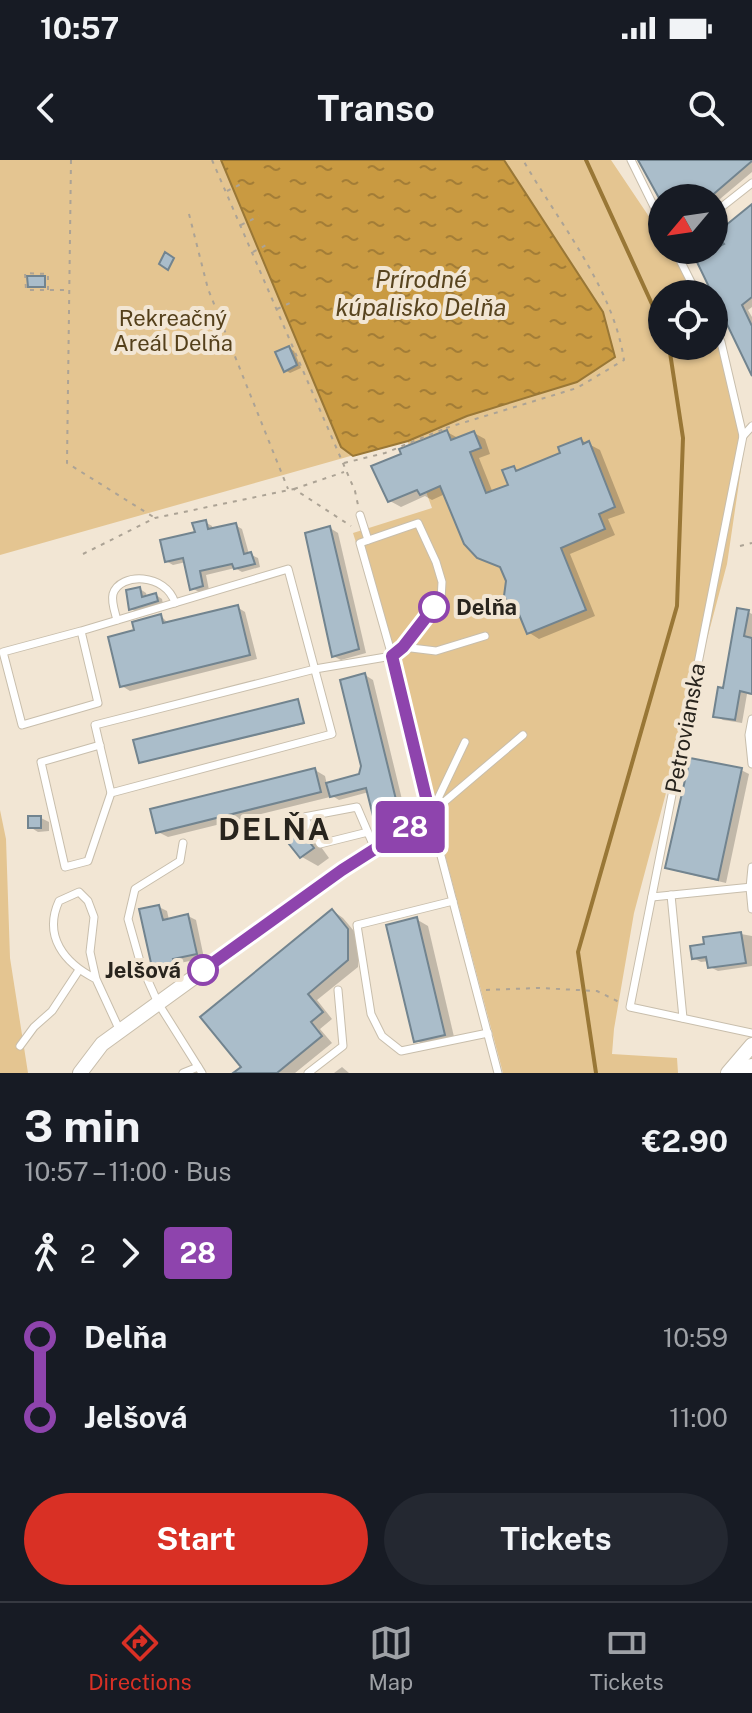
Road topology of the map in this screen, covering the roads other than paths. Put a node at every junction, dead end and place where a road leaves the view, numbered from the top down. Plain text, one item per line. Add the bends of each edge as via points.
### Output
1 (631, 160) edge
2 (752, 183) edge
3 (648, 195) edge
4 (728, 202) edge
5 (725, 360) edge
6 (752, 426) edge
7 (743, 436) junction
8 (360, 515) road end
9 (368, 540) junction
10 (175, 603) junction
11 (117, 620) junction
12 (81, 631) junction
13 (485, 636) dead end
14 (403, 647) junction
15 (392, 656) junction
16 (315, 669) junction
17 (752, 719) edge
18 (523, 735) dead end
19 (465, 742) dead end
20 (100, 745) junction
21 (752, 764) edge
22 (111, 793) junction
23 (430, 814) junction
24 (368, 832) junction
25 (183, 843) dead end
26 (375, 849) junction
27 (752, 867) edge
28 (751, 888) edge
29 (671, 895) junction
30 (652, 897) junction
31 (453, 901) junction
32 (752, 909) edge
33 (79, 970) junction
34 (96, 979) junction
35 (338, 990) dead end
36 (158, 1003) junction
37 (683, 1018) junction
38 (120, 1031) junction
39 (488, 1033) junction
40 (752, 1033) edge
41 (752, 1045) edge
42 (20, 1046) dead end
43 (200, 1070) edge
44 (80, 1073) edge
45 (183, 1073) edge
46 (308, 1073) edge
47 (498, 1073) edge
48 (728, 1073) edge

1 - 3 lane
2 - 4 lane
5 - 7 lane, Petrovianska
6 - 7 lane
7 - 30 lane, Petrovianska
8 - 9 lane
9 - 14 lane via 418,523 436,562 441,600
9 - 15 lane via 360,543
10 - 11 lane
10 - 11 lane via 158,581 123,584 112,598
10 - 16 lane via 288,569
11 - 12 lane
12 - 12 lane via 98,703 22,725 3,652
13 - 14 lane via 436,651
14 - 15 lane
15 - 16 lane
15 - 23 lane
16 - 20 lane via 95,725
16 - 22 lane via 332,734
17 - 21 lane
18 - 23 lane
19 - 23 lane
20 - 22 lane
20 - 22 lane via 41,762 65,867 88,861
23 - 26 street
23 - 31 lane
24 - 24 lane via 357,807 304,817 320,844
24 - 26 lane
25 - 36 lane via 180,861 135,889 128,919
26 - 36 street
27 - 28 lane
28 - 29 lane
28 - 32 lane
29 - 30 lane
29 - 37 lane
30 - 37 lane, Petrovianska via 630,1007
31 - 39 lane
31 - 39 lane via 357,925 371,1014 382,1036 401,1051
33 - 34 lane
33 - 34 lane via 56,943 52,926 59,901 79,892 94,917 90,952
33 - 42 lane
34 - 38 lane
35 - 46 lane via 343,1046
36 - 38 street
36 - 43 lane
37 - 40 lane
38 - 44 street via 102,1044
39 - 47 lane
41 - 48 street
43 - 45 lane

